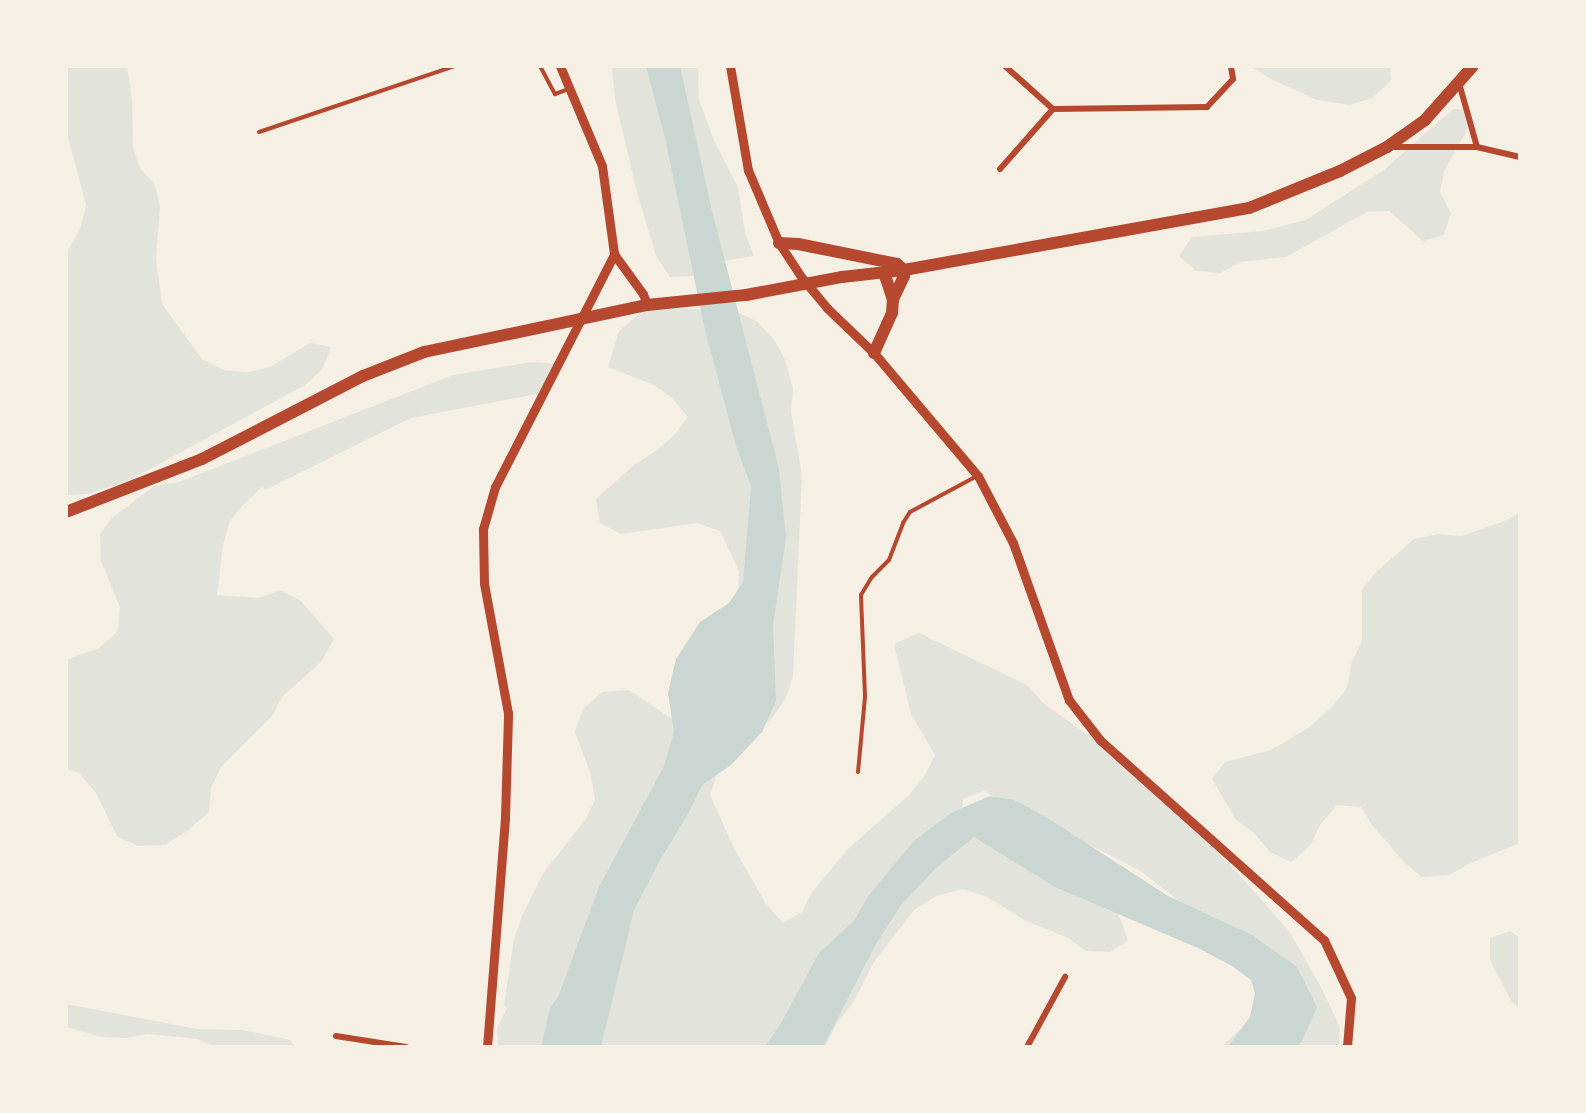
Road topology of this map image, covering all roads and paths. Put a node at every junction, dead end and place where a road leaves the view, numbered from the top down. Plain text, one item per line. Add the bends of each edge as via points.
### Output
1 (454, 66) edge
2 (540, 66) edge
3 (560, 66) edge
4 (730, 66) edge
5 (1005, 66) edge
6 (1231, 66) edge
7 (1473, 66) edge
8 (1459, 83) junction
9 (571, 89) junction
10 (1053, 109) junction
11 (259, 132) dead end
12 (1387, 147) junction
13 (1477, 147) junction
14 (1520, 157) edge
15 (1000, 169) dead end
16 (778, 243) junction
17 (614, 254) junction
18 (904, 270) junction
19 (884, 272) junction
20 (893, 300) junction
21 (647, 305) junction
22 (874, 353) junction
23 (978, 476) junction
24 (66, 512) edge
25 (858, 772) dead end
26 (1065, 977) dead end
27 (336, 1036) dead end
28 (406, 1047) edge
29 (487, 1047) edge
30 (1027, 1047) edge
31 (1347, 1047) edge

1 - 11 lane
2 - 9 lane via 555,94
3 - 9 street
4 - 16 street via 748,170
5 - 10 street
6 - 10 street via 1233,79 1207,107
7 - 8 main road
8 - 12 main road via 1425,120
8 - 13 street
9 - 17 street via 602,166
10 - 15 street
12 - 13 street
12 - 18 main road via 1249,208
13 - 14 street
16 - 18 main road via 798,243 884,260
16 - 22 street via 827,308
17 - 21 street
17 - 29 street via 495,487 483,530 484,583 508,713 505,817
18 - 19 main road
18 - 20 main road
19 - 20 main road
19 - 21 main road via 746,295
20 - 22 main road via 889,324
21 - 24 main road via 424,352 363,376 202,459
22 - 23 street
23 - 25 lane via 910,512 889,560 861,595 865,696
23 - 31 street via 1013,543 1069,700 1100,740 1324,940 1352,998
26 - 30 street
27 - 28 street

